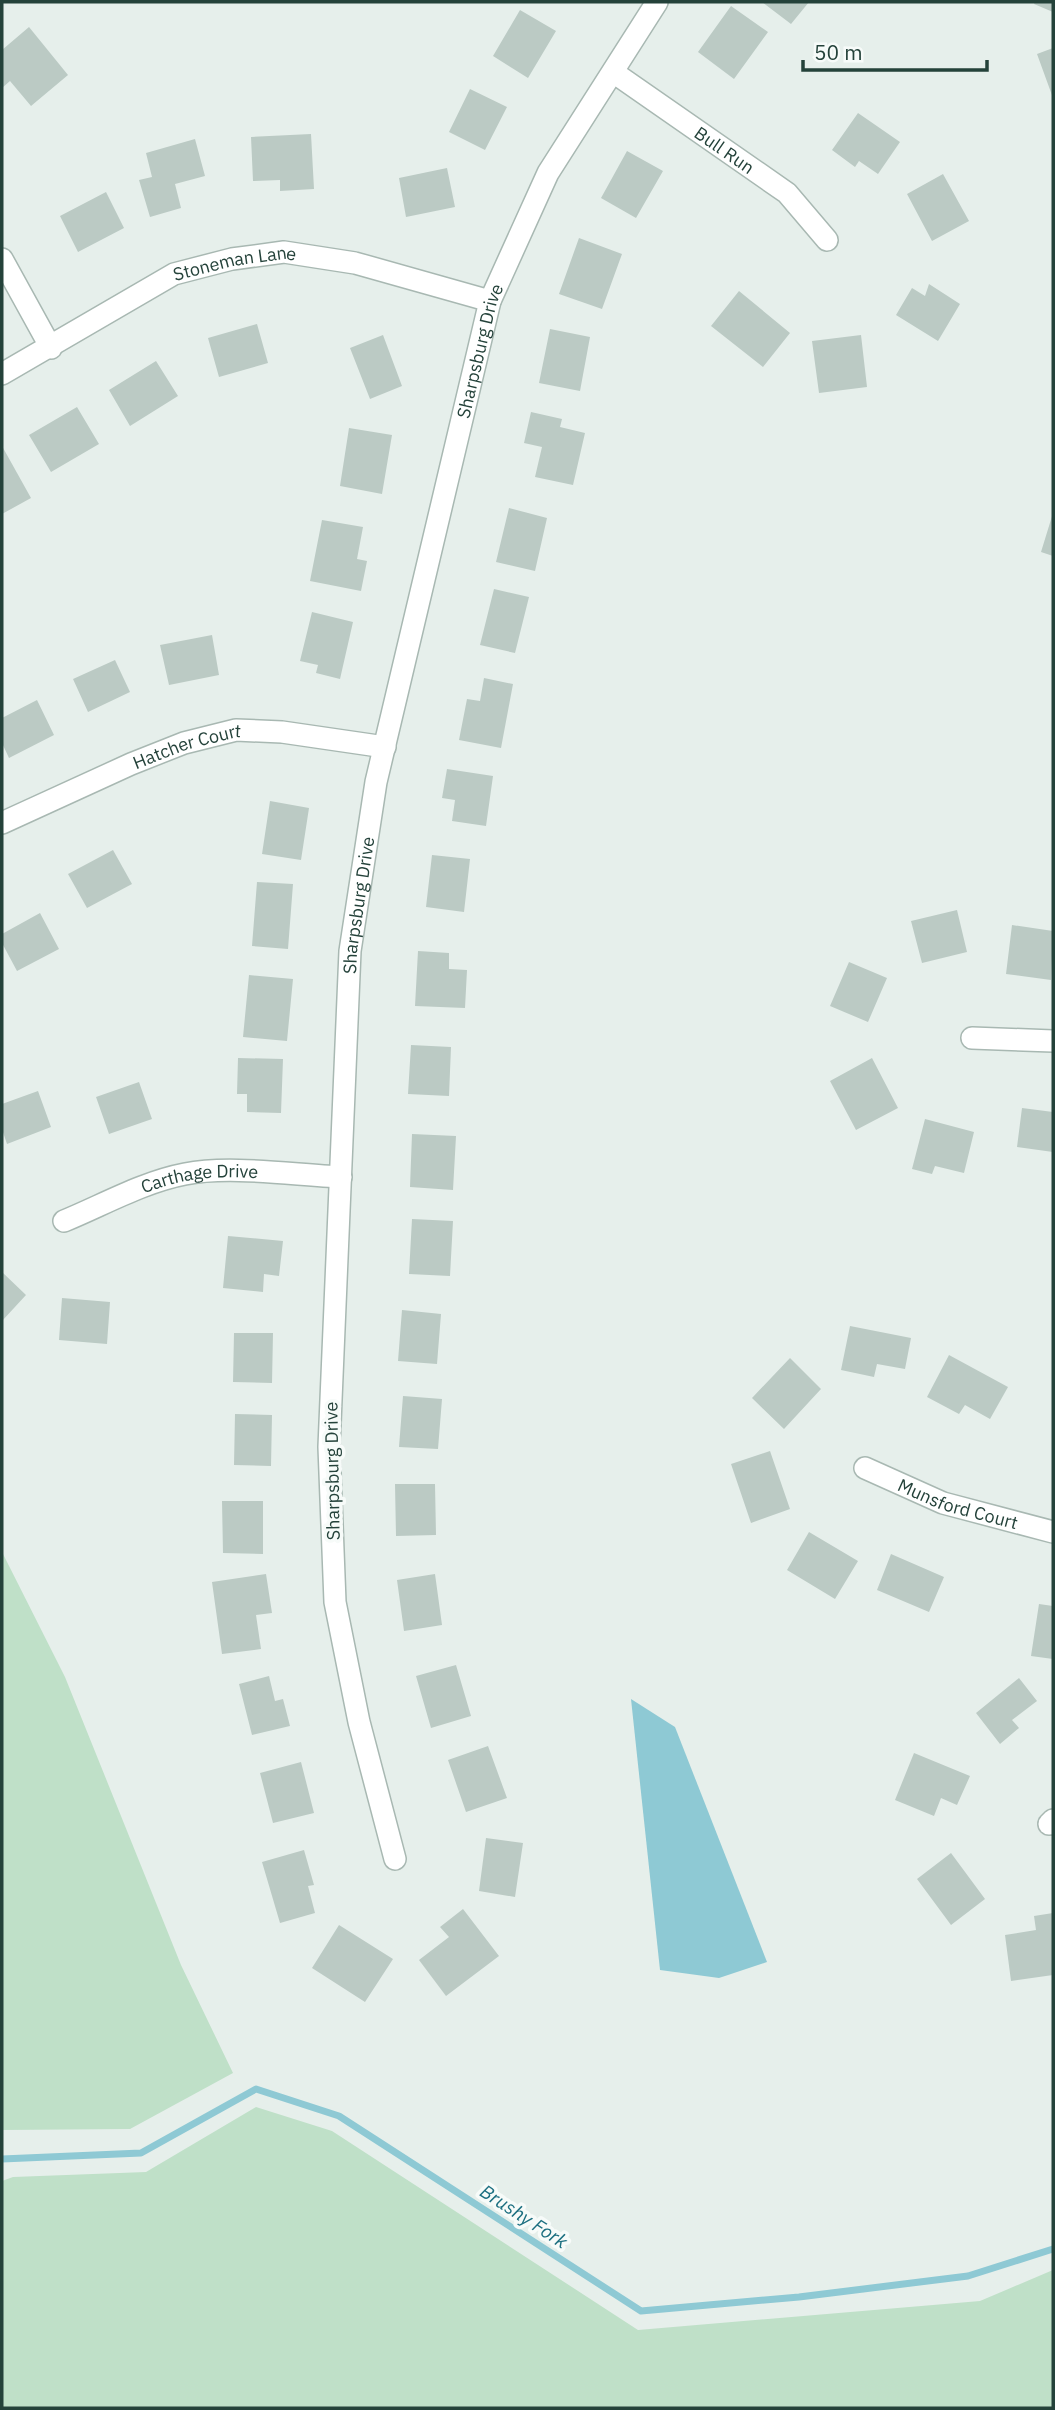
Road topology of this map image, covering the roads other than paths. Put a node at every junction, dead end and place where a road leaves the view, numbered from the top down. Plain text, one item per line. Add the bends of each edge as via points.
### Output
1 (657, 2) edge
2 (613, 72) junction
3 (827, 240) dead end
4 (2, 259) edge
5 (490, 301) junction
6 (51, 348) junction
7 (2, 374) edge
8 (385, 747) junction
9 (2, 823) edge
10 (972, 1038) dead end
11 (1053, 1041) edge
12 (341, 1178) junction
13 (64, 1221) dead end
14 (865, 1468) dead end
15 (1053, 1532) edge
16 (395, 1859) dead end

1 - 2 street, Sharpsburg Drive
2 - 3 street, Bull Run via 787,192
2 - 5 street, Sharpsburg Drive via 548,173
4 - 6 street
5 - 6 street, Stoneman Lane via 355,262 284,252 174,274
5 - 8 street, Sharpsburg Drive
6 - 7 street, Stoneman Lane
8 - 9 street, Hatcher Court via 236,730 184,743
8 - 12 street, Sharpsburg Drive via 350,951
10 - 11 street
12 - 13 street, Carthage Drive via 231,1171 185,1174
12 - 16 street, Sharpsburg Drive via 329,1447 335,1602 359,1722
14 - 15 street, Munsford Court via 943,1503

